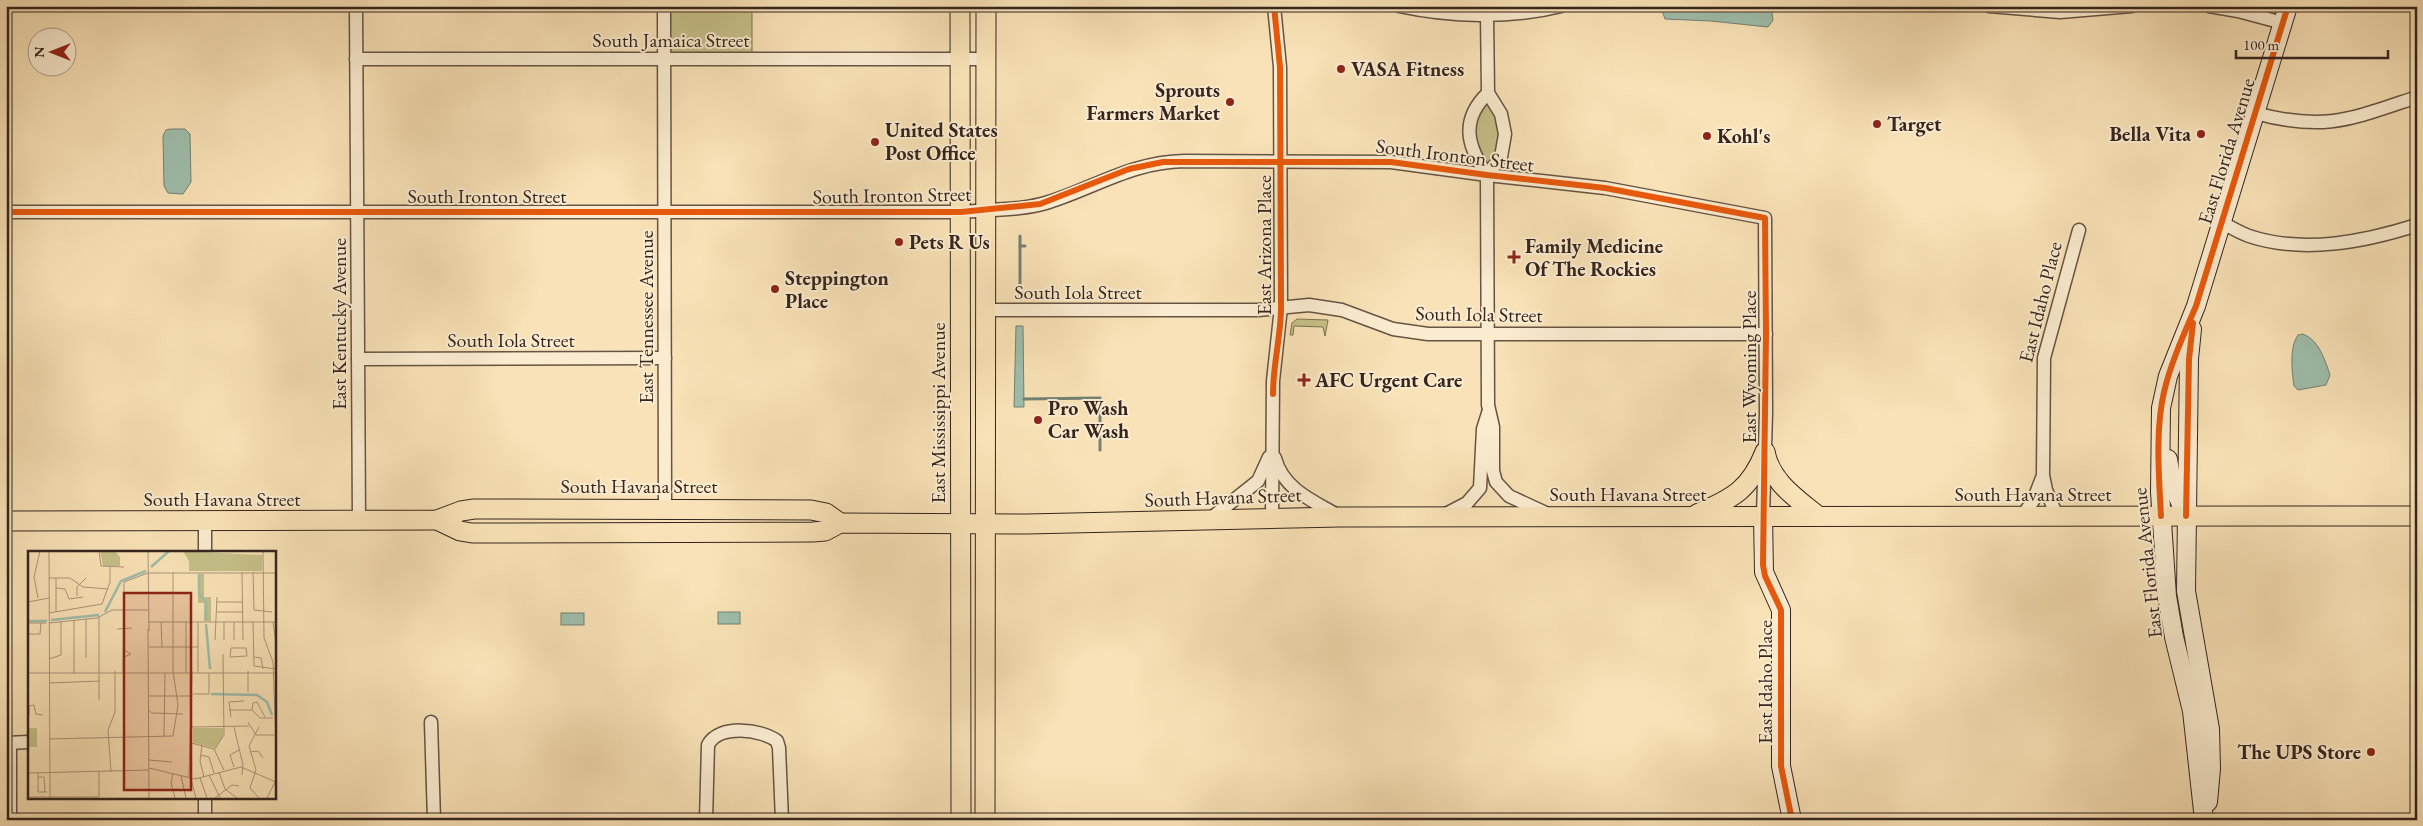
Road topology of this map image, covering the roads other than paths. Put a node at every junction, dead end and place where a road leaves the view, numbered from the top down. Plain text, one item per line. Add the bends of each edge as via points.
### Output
1 (356, 6) edge
2 (664, 6) edge
3 (960, 6) edge
4 (986, 6) edge
5 (1274, 6) edge
6 (1399, 6) edge
7 (1561, 6) edge
8 (1988, 6) edge
9 (2132, 6) edge
10 (2209, 6) edge
11 (2288, 6) edge
12 (1487, 14) junction
13 (2283, 23) junction
14 (356, 58) junction
15 (664, 58) junction
16 (960, 59) junction
17 (985, 59) junction
18 (1488, 93) junction
19 (2417, 98) edge
20 (2255, 113) junction
21 (1280, 161) junction
22 (1487, 176) junction
23 (986, 209) junction
24 (6, 212) edge
25 (358, 212) junction
26 (665, 212) junction
27 (961, 212) junction
28 (1765, 218) joint
29 (2221, 222) junction
30 (2417, 225) edge
31 (2079, 230) dead end
32 (2196, 306) junction
33 (1281, 307) junction
34 (985, 310) junction
35 (1488, 334) junction
36 (1766, 334) junction
37 (665, 358) junction
38 (358, 359) junction
39 (2163, 394) junction
40 (1488, 412) junction
41 (1272, 445) junction
42 (1766, 452) junction
43 (2043, 475) junction
44 (712, 508) junction
45 (553, 509) junction
46 (665, 509) junction
47 (1340, 516) junction
48 (1442, 516) junction
49 (1552, 516) junction
50 (1691, 516) junction
51 (1763, 516) junction
52 (1818, 516) junction
53 (2022, 516) junction
54 (2057, 516) junction
55 (2161, 516) junction
56 (2186, 516) junction
57 (2417, 516) edge
58 (1272, 518) junction
59 (437, 520) junction
60 (1209, 520) junction
61 (6, 521) edge
62 (205, 521) junction
63 (359, 521) junction
64 (840, 523) junction
65 (960, 525) junction
66 (985, 525) junction
67 (526, 533) junction
68 (640, 533) junction
69 (679, 533) junction
70 (205, 551) edge
71 (430, 722) dead end
72 (28, 742) edge
73 (8, 743) edge
74 (205, 798) edge
75 (10, 820) edge
76 (205, 820) edge
77 (434, 820) edge
78 (706, 820) edge
79 (782, 820) edge
80 (960, 820) edge
81 (985, 820) edge
82 (1792, 820) edge
83 (2205, 820) edge

1 - 14 street, East Kentucky Avenue
2 - 15 street, East Tennessee Avenue
3 - 16 main road, East Mississippi Avenue
4 - 17 main road
5 - 21 street, East Arizona Place via 1280,52
6 - 12 street via 1444,13
7 - 12 street via 1523,13
8 - 9 street via 2060,12
10 - 13 street
11 - 13 street, East Florida Avenue
12 - 18 street
13 - 20 street, East Florida Avenue
14 - 15 street, South Jamaica Street
14 - 25 street, East Kentucky Avenue
15 - 16 street, South Jamaica Street
15 - 26 street, East Tennessee Avenue
16 - 17 street, South Jamaica Street
16 - 27 main road, East Mississippi Avenue
17 - 23 main road
18 - 22 street via 1501,114 1504,134 1501,156
18 - 22 street via 1473,112 1470,139 1473,152
19 - 20 street via 2325,124 2295,122
20 - 29 street, East Florida Avenue
21 - 22 street, South Ironton Street via 1391,162
21 - 23 street, South Ironton Street via 1154,163 1121,172 1047,203
21 - 33 street, East Arizona Place
22 - 28 street, South Ironton Street via 1605,188
22 - 35 street
23 - 27 street, South Ironton Street
23 - 34 main road
24 - 25 street, South Ironton Street
25 - 26 street, South Ironton Street
25 - 38 street, East Kentucky Avenue
26 - 27 street, South Ironton Street
26 - 37 street, East Tennessee Avenue
27 - 65 main road, East Mississippi Avenue
28 - 36 street, East Wyoming Place
29 - 30 street via 2249,236 2304,244 2374,238
29 - 32 street, East Florida Avenue
31 - 43 street, East Idaho Place via 2045,350
32 - 39 street, East Florida Avenue
32 - 56 street, East Florida Avenue via 2189,359
33 - 34 street, South Iola Street via 1258,310
33 - 35 street, South Iola Street via 1309,305 1335,308 1393,329 1420,334
33 - 41 street, East Arizona Place via 1274,364
34 - 66 main road
35 - 36 street, South Iola Street
35 - 40 street
36 - 42 street, East Wyoming Place
37 - 38 street, South Iola Street
37 - 46 street, East Tennessee Avenue
38 - 63 street, East Kentucky Avenue
39 - 55 street, East Florida Avenue
39 - 56 street via 2170,472 2176,496
40 - 48 street via 1483,429 1480,488 1467,503
40 - 49 street via 1493,427 1492,472 1496,482 1509,496
41 - 47 street via 1278,468 1293,489
41 - 58 street, East Arizona Place
41 - 60 street via 1258,480
42 - 50 main road via 1747,486 1729,499
42 - 51 street, East Wyoming Place
42 - 52 main road via 1770,469 1780,484
43 - 53 street, East Idaho Place
43 - 54 street, East Idaho Place
44 - 46 main road, South Havana Street
44 - 64 main road, South Havana Street via 812,510 826,513
44 - 69 main road via 690,520
45 - 46 main road, South Havana Street
45 - 59 main road, South Havana Street via 474,509
45 - 67 main road
46 - 68 main road via 659,520
47 - 48 main road, South Havana Street
47 - 58 main road, South Havana Street
48 - 49 main road, South Havana Street
49 - 50 main road, South Havana Street
50 - 51 main road, South Havana Street
51 - 52 main road, South Havana Street
51 - 82 street, East Idaho Place via 1764,572 1781,610 1781,766
52 - 53 main road, South Havana Street
53 - 54 main road, South Havana Street
54 - 55 main road, South Havana Street
55 - 56 main road, South Havana Street
55 - 83 street, East Florida Avenue via 2167,596 2192,711
56 - 57 main road, South Havana Street
56 - 83 street, East Florida Avenue via 2188,610 2211,742
58 - 60 main road, South Havana Street
59 - 63 main road, South Havana Street
59 - 67 main road, South Havana Street via 466,532
60 - 66 main road, South Havana Street
61 - 62 main road, South Havana Street
62 - 63 main road, South Havana Street
62 - 70 street
64 - 65 main road, South Havana Street
64 - 69 main road, South Havana Street via 827,530 813,532
65 - 66 main road, South Havana Street
65 - 80 main road, East Mississippi Avenue
66 - 81 main road
67 - 68 main road, South Havana Street
68 - 69 main road, South Havana Street
71 - 77 street
72 - 73 street
73 - 75 street
74 - 76 street
78 - 79 street via 708,745 718,734 746,732 762,733 777,741

